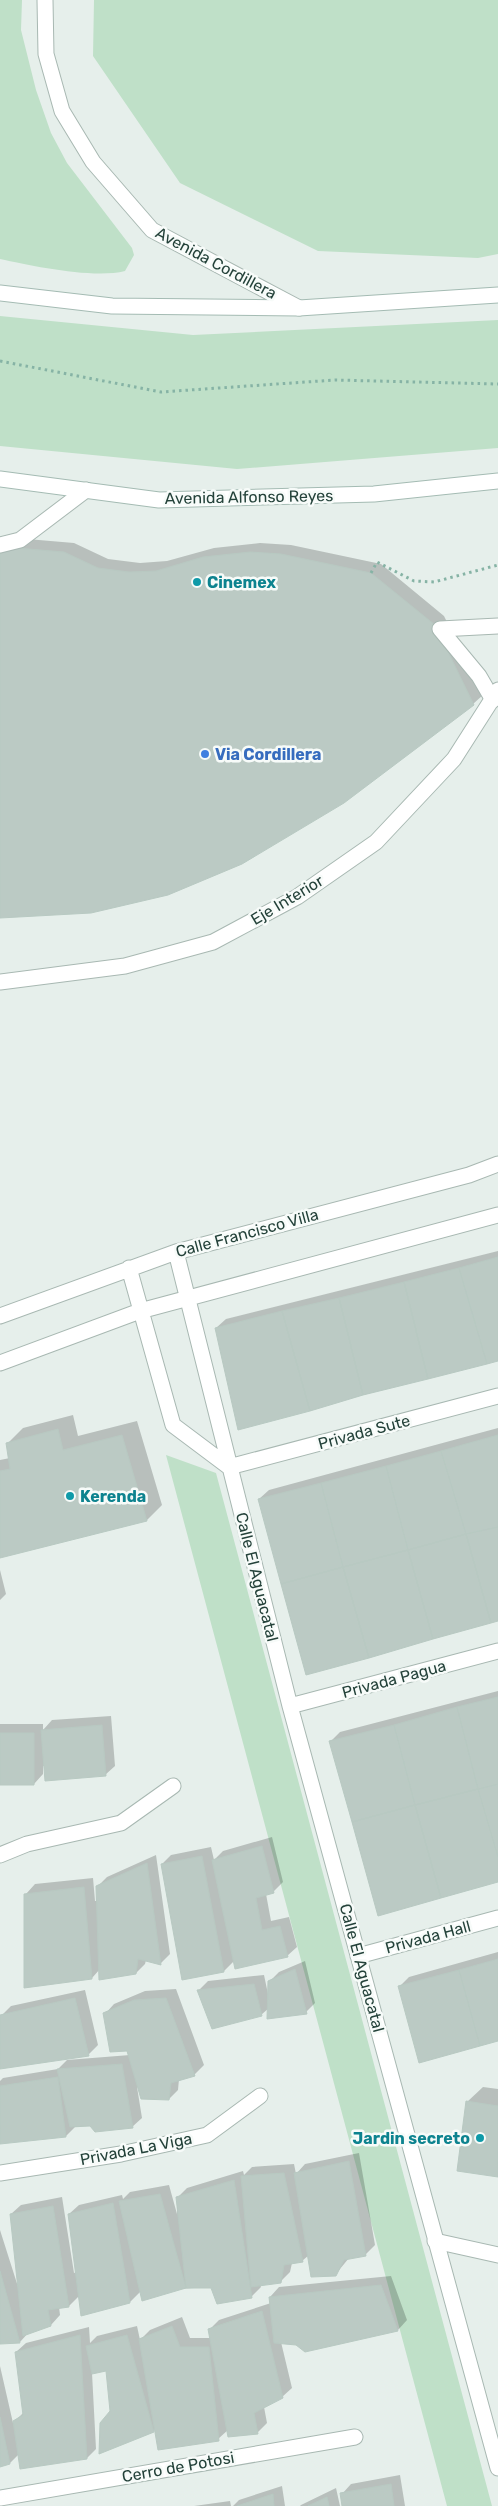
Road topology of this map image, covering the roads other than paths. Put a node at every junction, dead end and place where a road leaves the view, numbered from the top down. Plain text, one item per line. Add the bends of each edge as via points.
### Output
1 (45, 0) edge
2 (0, 293) edge
3 (498, 295) edge
4 (299, 308) junction
5 (0, 479) edge
6 (498, 482) edge
7 (86, 490) junction
8 (0, 545) edge
9 (498, 626) edge
10 (495, 695) edge
11 (0, 982) edge
12 (498, 1164) edge
13 (498, 1215) edge
14 (176, 1252) junction
15 (128, 1268) junction
16 (187, 1298) junction
17 (140, 1311) junction
18 (0, 1316) edge
19 (0, 1363) edge
20 (498, 1396) edge
21 (229, 1468) junction
22 (498, 1651) edge
23 (290, 1706) junction
24 (174, 1786) dead end
25 (0, 1855) edge
26 (498, 1918) edge
27 (358, 1956) junction
28 (260, 2096) dead end
29 (0, 2173) edge
30 (435, 2241) junction
31 (498, 2255) edge
32 (355, 2437) dead end
33 (498, 2468) edge
34 (0, 2498) edge

1 - 4 street, Avenida Cordillera via 46,54 62,111 93,162 152,230
2 - 4 street via 112,306
3 - 4 street
5 - 7 street, Avenida Alfonso Reyes
6 - 7 street, Avenida Alfonso Reyes via 374,494 159,500
7 - 8 street via 20,540
9 - 10 street via 440,629
10 - 11 street, Eje Interior via 454,759 376,842 297,897 213,942 125,966
12 - 14 street, Calle Francisco Villa via 469,1175
13 - 16 street
14 - 15 street, Calle Francisco Villa
14 - 16 street, Calle El Aguacatal
15 - 17 street
15 - 18 street, Calle Francisco Villa
16 - 17 street
16 - 21 street, Calle El Aguacatal
17 - 19 street
17 - 21 street via 173,1425
20 - 21 street, Privada Sute
21 - 23 street, Calle El Aguacatal
22 - 23 street, Privada Pagua
23 - 27 street, Calle El Aguacatal
24 - 25 street via 121,1824 27,1844
26 - 27 street, Privada Hall
27 - 30 street, Calle El Aguacatal
28 - 29 street, Privada La Viga via 207,2135 121,2154
30 - 31 street
30 - 33 street, Calle El Aguacatal
32 - 34 street, Cerro de Potosi

